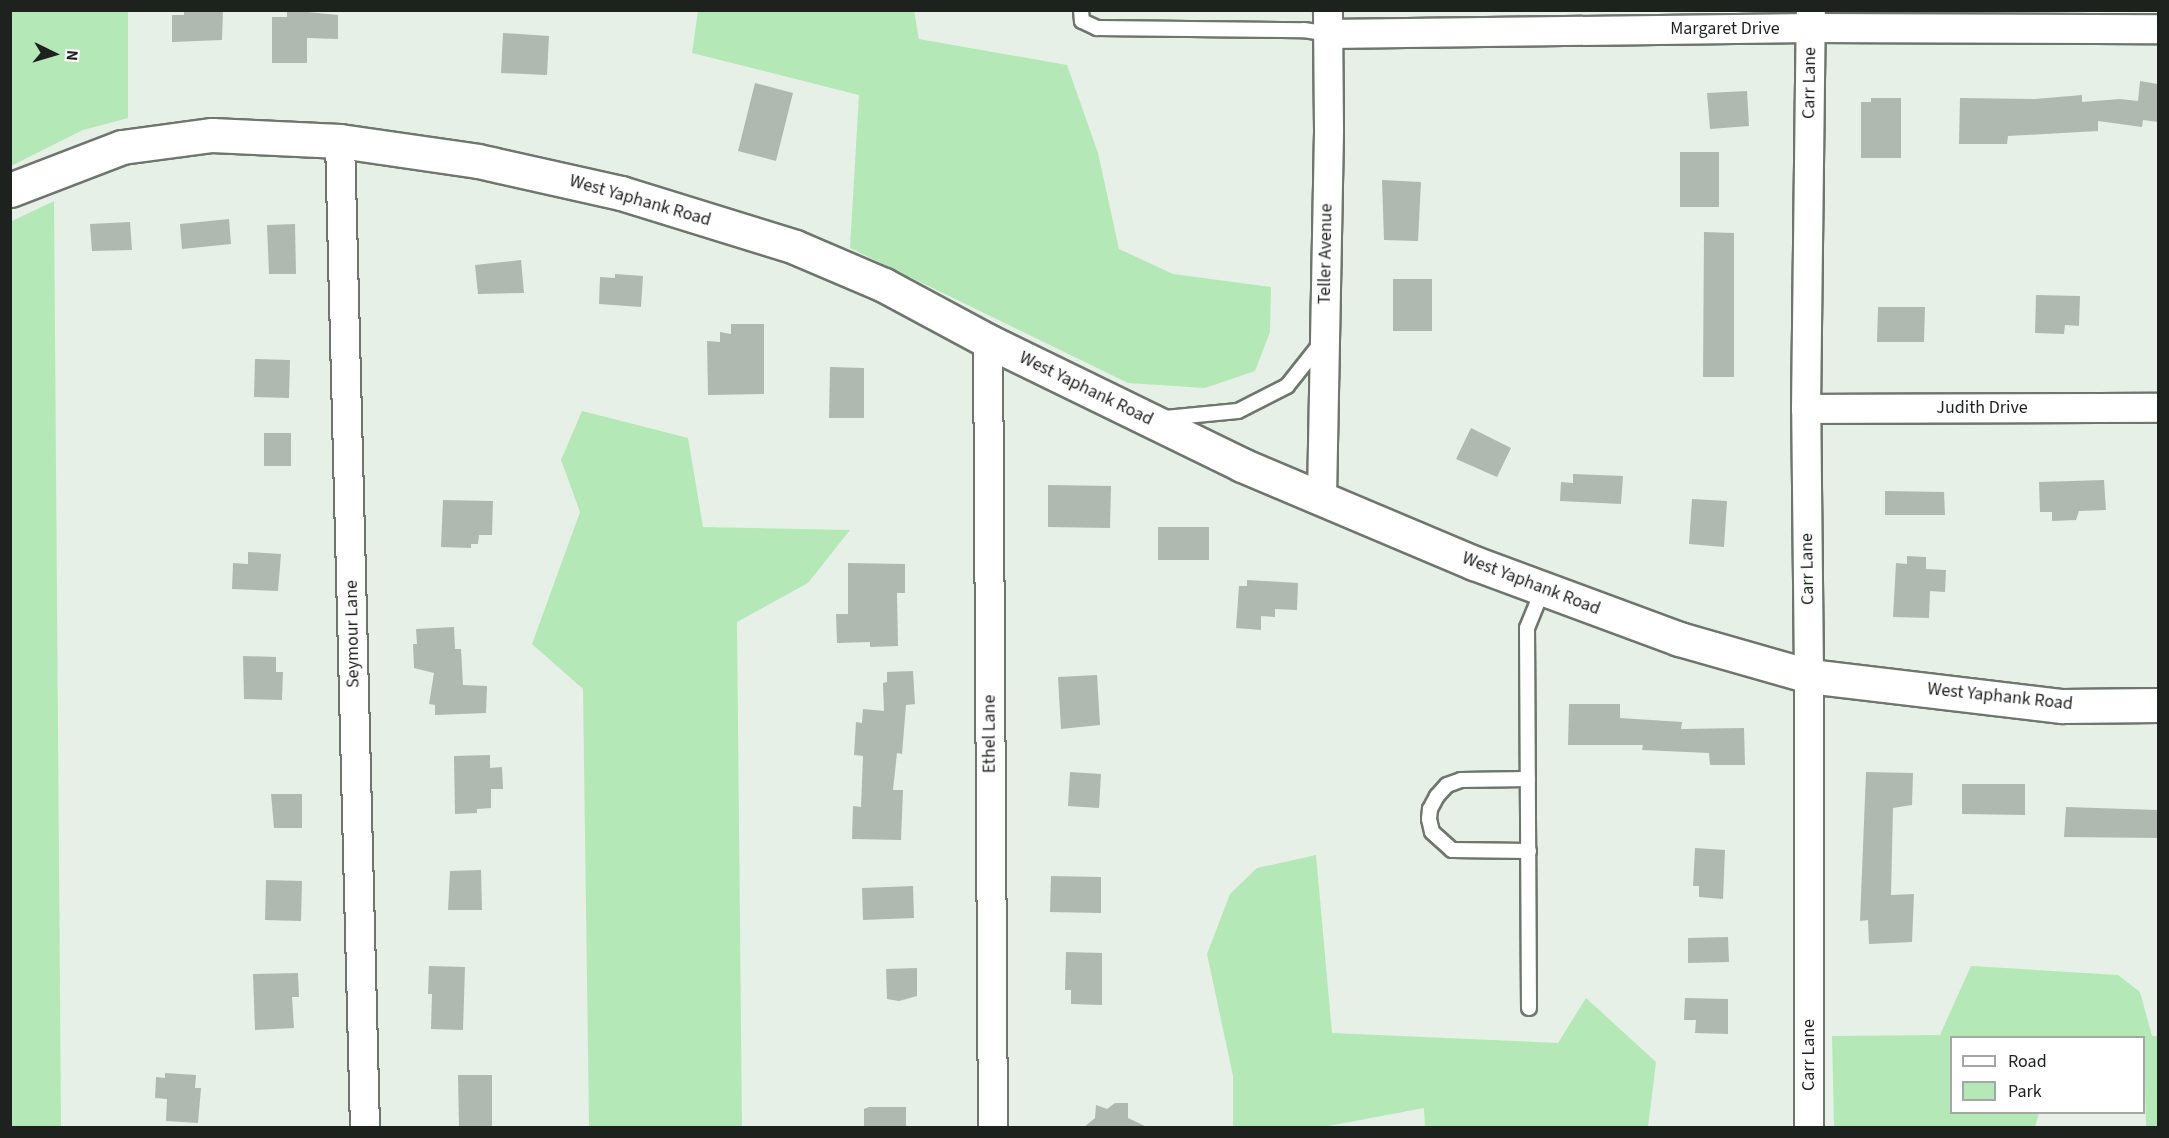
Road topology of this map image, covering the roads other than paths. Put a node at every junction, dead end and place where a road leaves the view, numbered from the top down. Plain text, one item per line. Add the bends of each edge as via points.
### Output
1 (1081, 10) edge
2 (1811, 20) edge
3 (1328, 22) edge
4 (2158, 29) edge
5 (340, 141) junction
6 (10, 190) edge
7 (1325, 338) junction
8 (988, 341) junction
9 (2158, 408) edge
10 (1806, 409) junction
11 (1150, 420) junction
12 (1322, 497) junction
13 (1543, 589) junction
14 (1809, 676) junction
15 (2158, 705) edge
16 (1528, 779) junction
17 (1528, 851) junction
18 (1529, 1008) dead end
19 (365, 1128) edge
20 (993, 1128) edge
21 (1809, 1128) edge

1 - 3 lane via 1082,21 1097,28 1304,30
2 - 3 street, Margaret Drive
2 - 4 street, Margaret Drive
2 - 10 street, Carr Lane
3 - 7 street, Teller Avenue
5 - 6 street, West Yaphank Road via 212,135 122,147
5 - 8 street, West Yaphank Road via 478,161 621,193 795,247 884,285
5 - 19 street, Seymour Lane
7 - 11 lane via 1287,386 1238,411
7 - 12 street, Teller Avenue
8 - 11 street, West Yaphank Road
8 - 20 street, Ethel Lane
9 - 10 street, Judith Drive
10 - 14 street, Carr Lane
11 - 12 street, West Yaphank Road via 1242,465
12 - 13 street, West Yaphank Road
13 - 14 street, West Yaphank Road via 1679,639
13 - 16 lane via 1527,628
14 - 15 street, West Yaphank Road via 2062,706
14 - 21 street, Carr Lane
16 - 17 lane
16 - 17 lane via 1461,780 1447,785 1430,809 1429,819 1432,832 1452,850
17 - 18 lane

